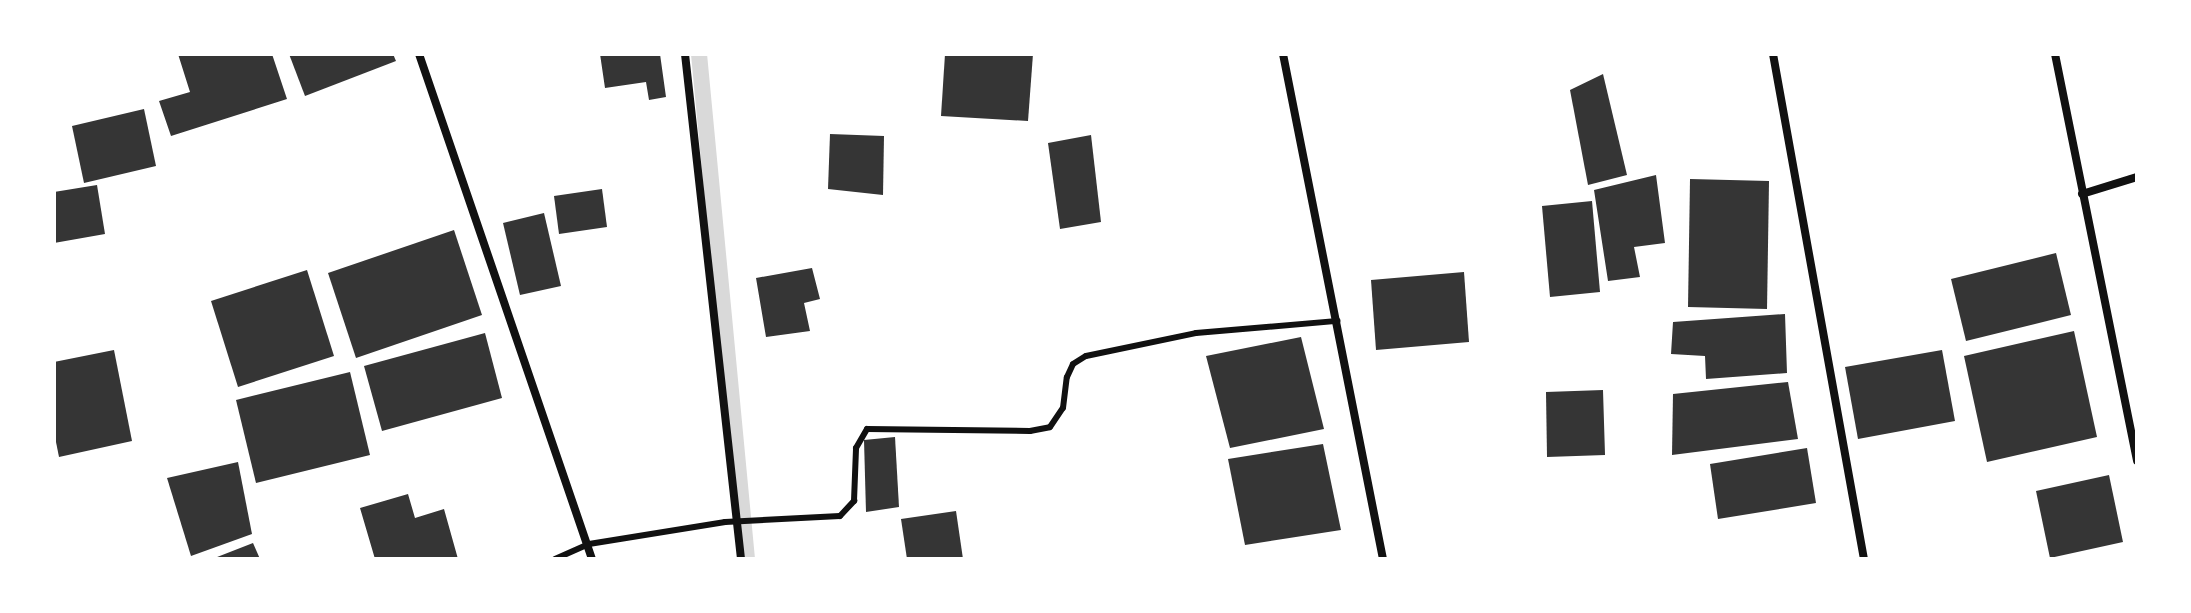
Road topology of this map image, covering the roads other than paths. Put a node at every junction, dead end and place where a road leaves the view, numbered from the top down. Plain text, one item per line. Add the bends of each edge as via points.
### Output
1 (419, 54) edge
2 (685, 54) edge
3 (1283, 54) edge
4 (1773, 54) edge
5 (2055, 54) edge
6 (2137, 177) edge
7 (2082, 194) junction
8 (1337, 321) junction
9 (2137, 461) edge
10 (589, 544) junction
11 (555, 559) edge
12 (592, 559) edge
13 (741, 559) edge
14 (1383, 559) edge
15 (1864, 559) edge

1 - 10 street
2 - 13 street
3 - 8 street
4 - 15 street
5 - 7 street
6 - 7 street
7 - 9 street
8 - 10 lane via 1196,333 1086,356 1073,364 1063,408 1050,427 867,429 856,448 851,507 840,516 725,522
8 - 14 street
10 - 11 lane
10 - 12 street

